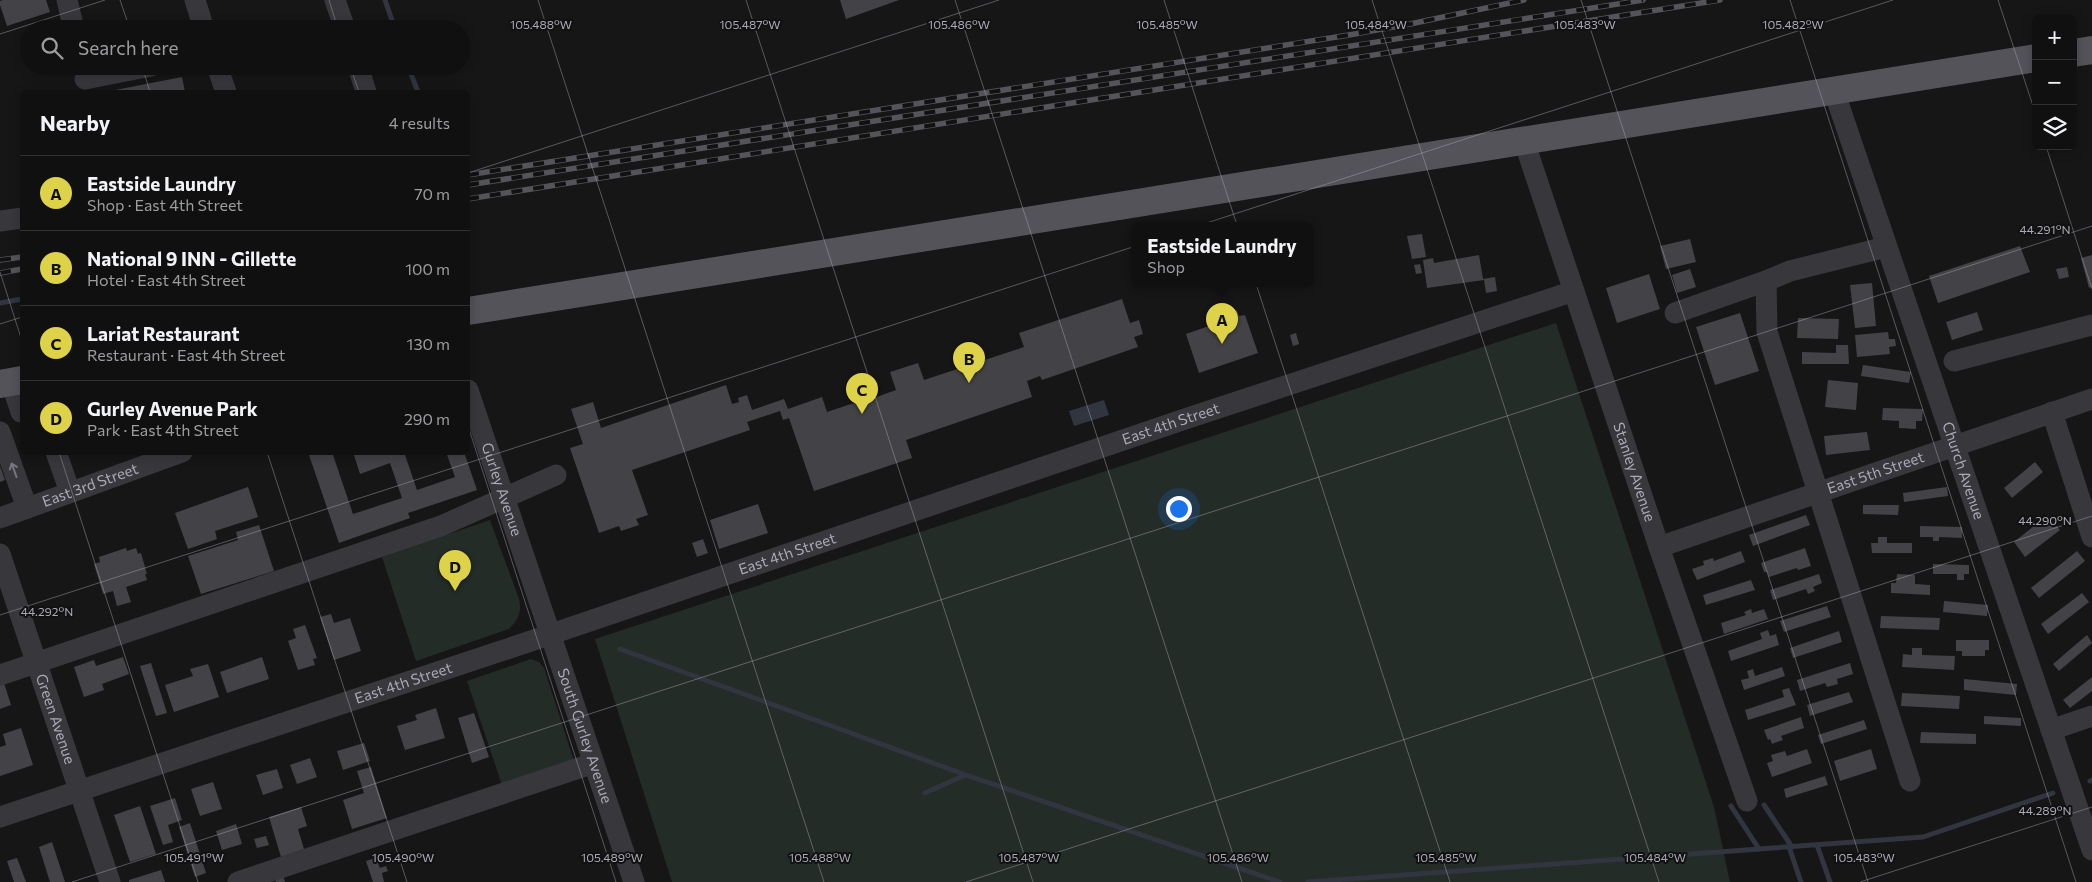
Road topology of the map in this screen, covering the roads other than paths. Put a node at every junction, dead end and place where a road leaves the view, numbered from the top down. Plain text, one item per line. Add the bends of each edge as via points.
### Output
1 (67, 0) edge
2 (195, 0) edge
3 (335, 0) edge
4 (72, 20) edge
5 (201, 20) edge
6 (342, 20) edge
7 (2092, 50) edge
8 (2077, 52) edge
9 (2032, 59) edge
10 (105, 75) edge
11 (220, 75) edge
12 (361, 75) edge
13 (85, 79) edge
14 (225, 90) edge
15 (365, 90) edge
16 (1834, 91) junction
17 (1524, 142) junction
18 (20, 218) edge
19 (0, 221) edge
20 (1886, 247) junction
21 (1766, 281) junction
22 (1574, 291) junction
23 (470, 311) edge
24 (1676, 314) dead end
25 (2092, 325) edge
26 (1954, 361) dead end
27 (11, 382) edge
28 (470, 396) edge
29 (2092, 399) edge
30 (20, 407) edge
31 (2052, 412) junction
32 (20, 413) edge
33 (0, 419) edge
34 (0, 432) edge
35 (1954, 447) junction
36 (57, 455) edge
37 (174, 455) edge
38 (556, 475) dead end
39 (70, 492) junction
40 (1818, 492) junction
41 (27, 508) junction
42 (0, 518) edge
43 (2092, 537) edge
44 (1659, 546) junction
45 (0, 554) edge
46 (535, 589) joint
47 (551, 634) junction
48 (37, 663) junction
49 (0, 675) edge
50 (2092, 716) edge
51 (2051, 730) junction
52 (594, 763) junction
53 (1910, 781) dead end
54 (80, 790) junction
55 (1747, 801) dead end
56 (0, 817) edge
57 (2092, 850) edge
58 (110, 882) edge
59 (238, 882) edge
60 (634, 882) edge

1 - 4 street
2 - 5 street
3 - 6 street
7 - 8 main road
9 - 16 main road
10 - 13 street
11 - 14 street
12 - 15 street
16 - 17 main road
16 - 20 street, Church Avenue
17 - 22 street, Stanley Avenue
17 - 23 main road
18 - 19 street
20 - 21 street via 1790,271
20 - 35 street, Church Avenue
21 - 24 street
21 - 40 street via 1766,332
22 - 44 street, Stanley Avenue
22 - 47 street, East 4th Street
25 - 26 street
27 - 30 street
28 - 46 street, Gurley Avenue, bridge
29 - 31 street, East 5th Street
31 - 35 street, East 5th Street
31 - 43 street
32 - 33 street
41 -> 34 street
35 - 40 street, East 5th Street
35 - 51 street, Church Avenue
36 - 39 street
37 - 39 street, East 3rd Street
38 - 48 street via 441,526
39 - 41 street, East 3rd Street
40 - 44 street, East 5th Street
40 - 53 street
41 - 42 street, East 3rd Street
44 - 55 street, Stanley Avenue
45 - 48 street, Green Avenue
46 - 47 street, South Gurley Avenue
47 - 52 street, South Gurley Avenue
47 - 54 street, East 4th Street
48 - 49 street
48 - 54 street, Green Avenue
50 - 51 street
51 - 57 street, Church Avenue
52 - 59 street
52 - 60 street, South Gurley Avenue
54 - 56 street, East 4th Street
54 - 58 street, Green Avenue

